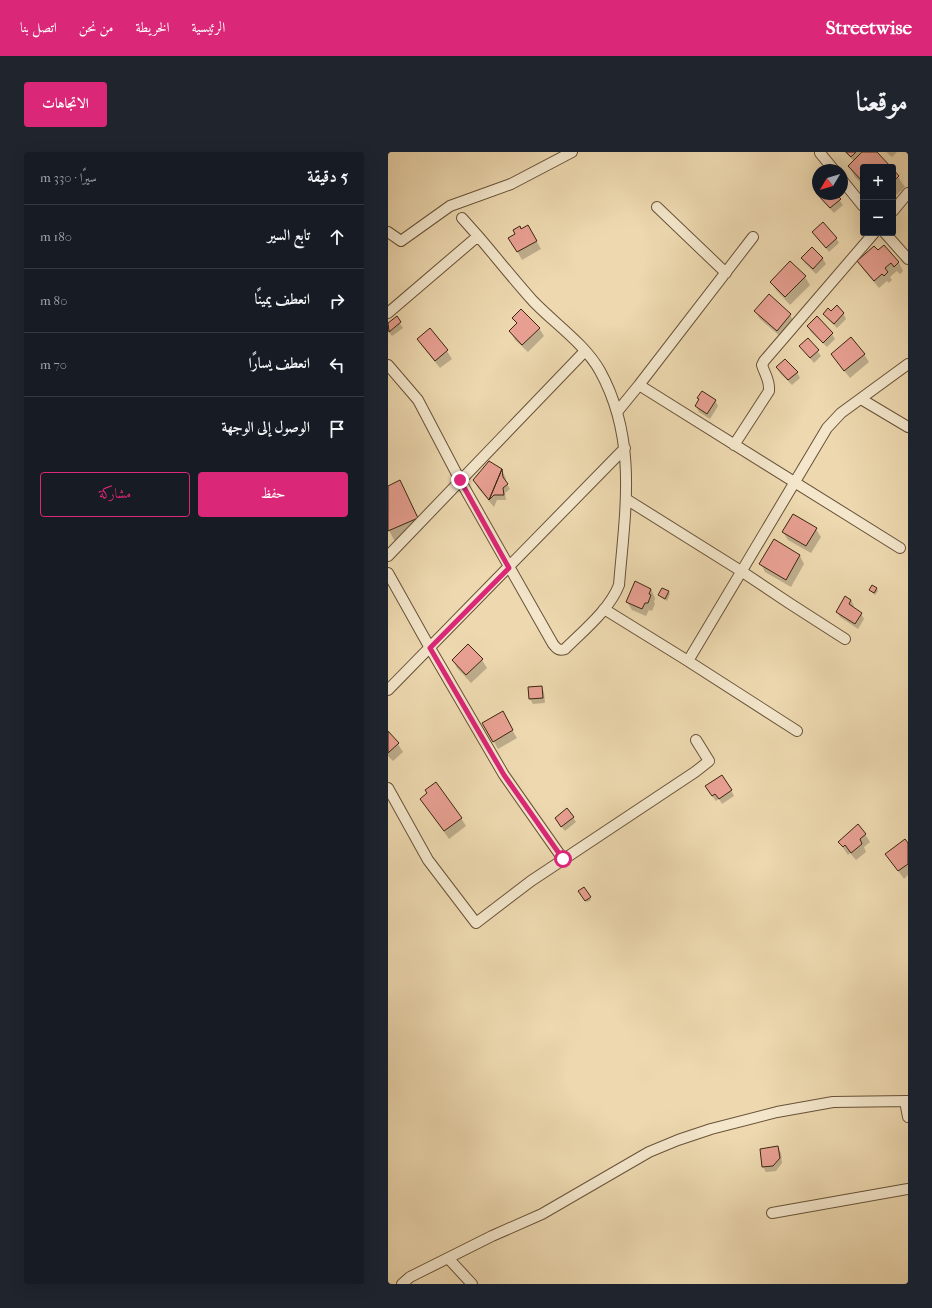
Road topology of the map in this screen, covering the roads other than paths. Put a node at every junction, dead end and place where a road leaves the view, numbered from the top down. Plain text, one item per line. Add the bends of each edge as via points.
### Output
1 (572, 152) edge
2 (820, 153) dead end
3 (829, 164) edge
4 (848, 187) edge
5 (908, 193) edge
6 (860, 202) edge
7 (657, 207) dead end
8 (896, 207) edge
9 (462, 218) dead end
10 (388, 232) edge
11 (478, 236) junction
12 (871, 236) edge
13 (888, 236) edge
14 (754, 237) dead end
15 (908, 259) edge
16 (726, 273) junction
17 (388, 313) edge
18 (585, 351) junction
19 (908, 364) edge
20 (388, 365) edge
21 (639, 385) junction
22 (861, 398) junction
23 (617, 412) junction
24 (908, 427) edge
25 (734, 445) junction
26 (625, 448) junction
27 (460, 480) junction
28 (795, 482) junction
29 (626, 499) junction
30 (900, 548) dead end
31 (388, 556) edge
32 (509, 568) junction
33 (741, 571) junction
34 (388, 573) edge
35 (604, 609) junction
36 (845, 639) dead end
37 (430, 648) junction
38 (688, 661) junction
39 (388, 690) edge
40 (797, 732) dead end
41 (696, 740) dead end
42 (388, 788) edge
43 (563, 859) junction
44 (906, 1101) edge
45 (908, 1117) edge
46 (908, 1189) edge
47 (772, 1213) dead end
48 (448, 1258) junction
49 (402, 1284) edge
50 (472, 1284) edge

1 - 10 street via 511,184 450,206 401,241
2 - 3 street
4 - 6 street
5 - 8 street
7 - 16 street
9 - 11 street
11 - 17 street
11 - 18 street via 533,300
12 - 25 street via 764,361 762,365 770,384 770,391
13 - 15 street
14 - 16 street
16 - 21 street
18 - 23 street via 599,370
18 - 27 street
19 - 22 street
20 - 27 street via 418,400
21 - 23 street
21 - 25 street
22 - 24 street
22 - 28 street via 827,428
23 - 26 street
25 - 28 street
26 - 29 street
26 - 32 street
27 - 31 street
27 - 32 street
28 - 30 street
28 - 33 street
29 - 33 street
29 - 35 street via 619,585 616,594
32 - 35 street via 556,649 565,649
32 - 37 street
33 - 36 street
33 - 38 street
34 - 37 street
35 - 38 street
37 - 39 street
37 - 43 street via 504,775
38 - 40 street
41 - 43 street via 709,761
42 - 43 street via 428,860 476,922
44 - 45 street
44 - 48 street via 833,1102 777,1112 678,1140 648,1152 542,1214
46 - 47 street
48 - 49 street via 410,1277
48 - 50 street

